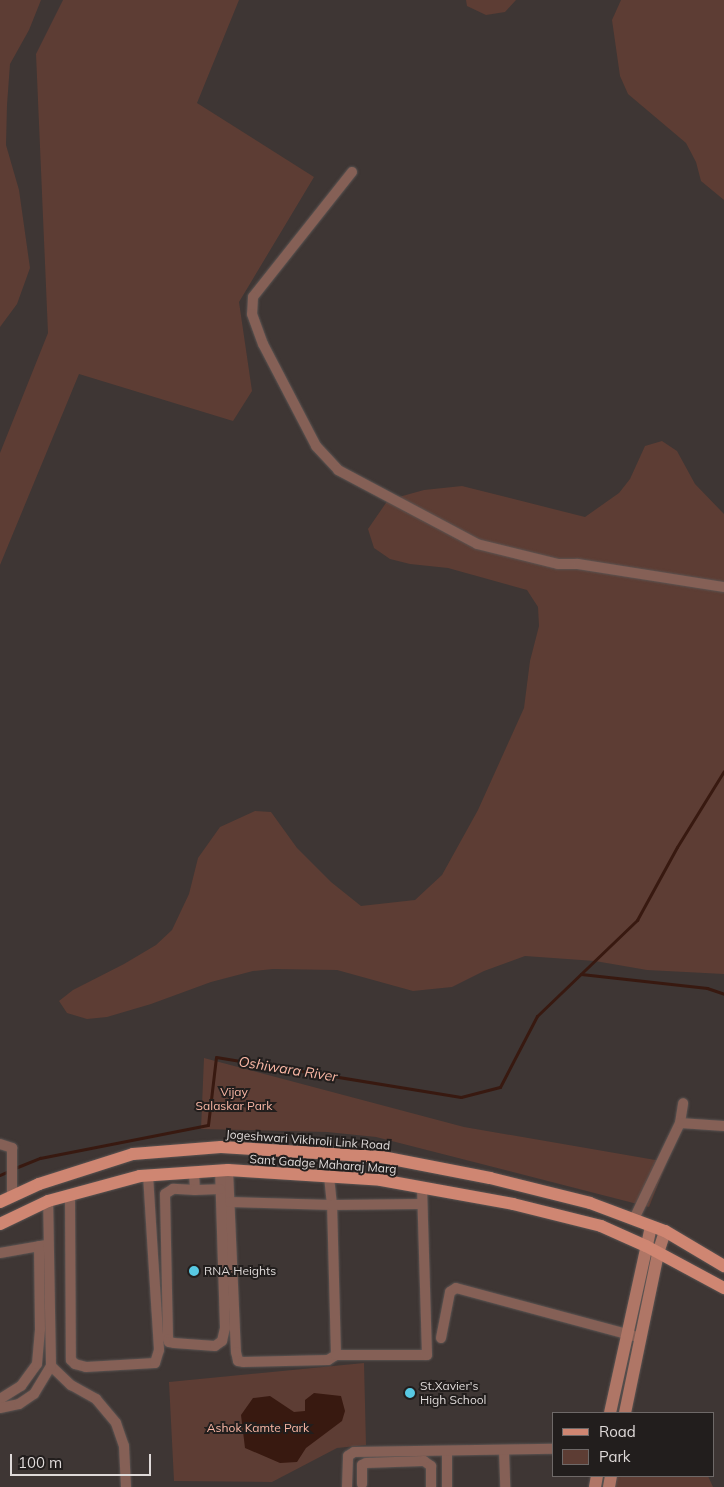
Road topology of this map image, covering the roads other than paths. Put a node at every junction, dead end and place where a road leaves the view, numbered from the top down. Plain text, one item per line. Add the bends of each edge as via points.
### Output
1 (352, 172) dead end
2 (724, 587) edge
3 (683, 1103) dead end
4 (680, 1123) junction
5 (724, 1126) edge
6 (0, 1144) edge
7 (224, 1170) junction
8 (194, 1172) junction
9 (148, 1175) junction
10 (329, 1177) junction
11 (422, 1187) junction
12 (220, 1189) junction
13 (196, 1190) junction
14 (70, 1195) junction
15 (6, 1199) edge
16 (48, 1201) junction
17 (230, 1202) junction
18 (422, 1204) junction
19 (332, 1205) junction
20 (634, 1219) junction
21 (0, 1224) edge
22 (651, 1226) junction
23 (665, 1231) junction
24 (44, 1246) junction
25 (646, 1246) junction
26 (658, 1252) junction
27 (0, 1254) edge
28 (724, 1266) edge
29 (724, 1288) edge
30 (628, 1334) junction
31 (441, 1338) dead end
32 (641, 1338) junction
33 (336, 1355) junction
34 (51, 1366) junction
35 (0, 1398) edge
36 (0, 1408) edge
37 (610, 1412) edge
38 (625, 1412) edge
39 (552, 1449) edge
40 (504, 1450) junction
41 (447, 1451) junction
42 (362, 1484) dead end
43 (126, 1487) edge
44 (347, 1487) edge
45 (431, 1487) edge
46 (447, 1487) edge
47 (505, 1487) edge

1 - 2 street via 253,297 252,314 263,344 316,446 338,470 477,544 558,564 578,564
3 - 4 street
4 - 5 street
4 - 20 street
6 - 15 street via 12,1148 12,1170
7 - 8 main road, Sant Gadge Maharaj Marg
7 - 10 main road, Sant Gadge Maharaj Marg
7 - 12 street
7 - 17 street
8 - 9 main road, Sant Gadge Maharaj Marg
8 - 13 street
9 - 14 main road, Sant Gadge Maharaj Marg
9 - 14 street via 159,1350 156,1362 86,1367 71,1360
10 - 11 main road, Sant Gadge Maharaj Marg via 381,1180
10 - 19 street
11 - 18 street
11 - 25 main road, Sant Gadge Maharaj Marg via 513,1204 601,1226
12 - 13 street
12 - 13 street via 225,1328 222,1341 215,1346 174,1343 168,1339 165,1194 173,1189
14 - 16 main road, Sant Gadge Maharaj Marg
15 - 20 main road, Jogeshwari Vikhroli Link Road via 40,1184 133,1154 221,1147 382,1157 569,1197
16 - 21 main road, Sant Gadge Maharaj Marg
16 - 24 street
17 - 19 street
17 - 33 street via 238,1360 328,1360
18 - 19 street
18 - 33 street via 425,1357
19 - 33 street
20 - 22 main road, Jogeshwari Vikhroli Link Road
22 - 23 main road, Jogeshwari Vikhroli Link Road
22 - 25 main road
23 - 26 main road
23 - 28 main road, Jogeshwari Vikhroli Link Road
24 - 27 street
24 - 34 street
24 - 35 street via 37,1364 21,1386
25 - 26 main road, Sant Gadge Maharaj Marg
25 - 30 main road
26 - 29 main road, Sant Gadge Maharaj Marg
26 - 32 main road
30 - 31 street via 456,1288 450,1292
30 - 32 street
30 - 37 main road
32 - 38 main road
34 - 36 street via 34,1394 19,1404
34 - 43 street via 71,1385 96,1399 116,1423 124,1446
39 - 40 street
40 - 41 street
40 - 47 street
41 - 44 street via 352,1453 348,1459
41 - 46 street
42 - 45 street via 362,1465 366,1463 424,1461 431,1466

